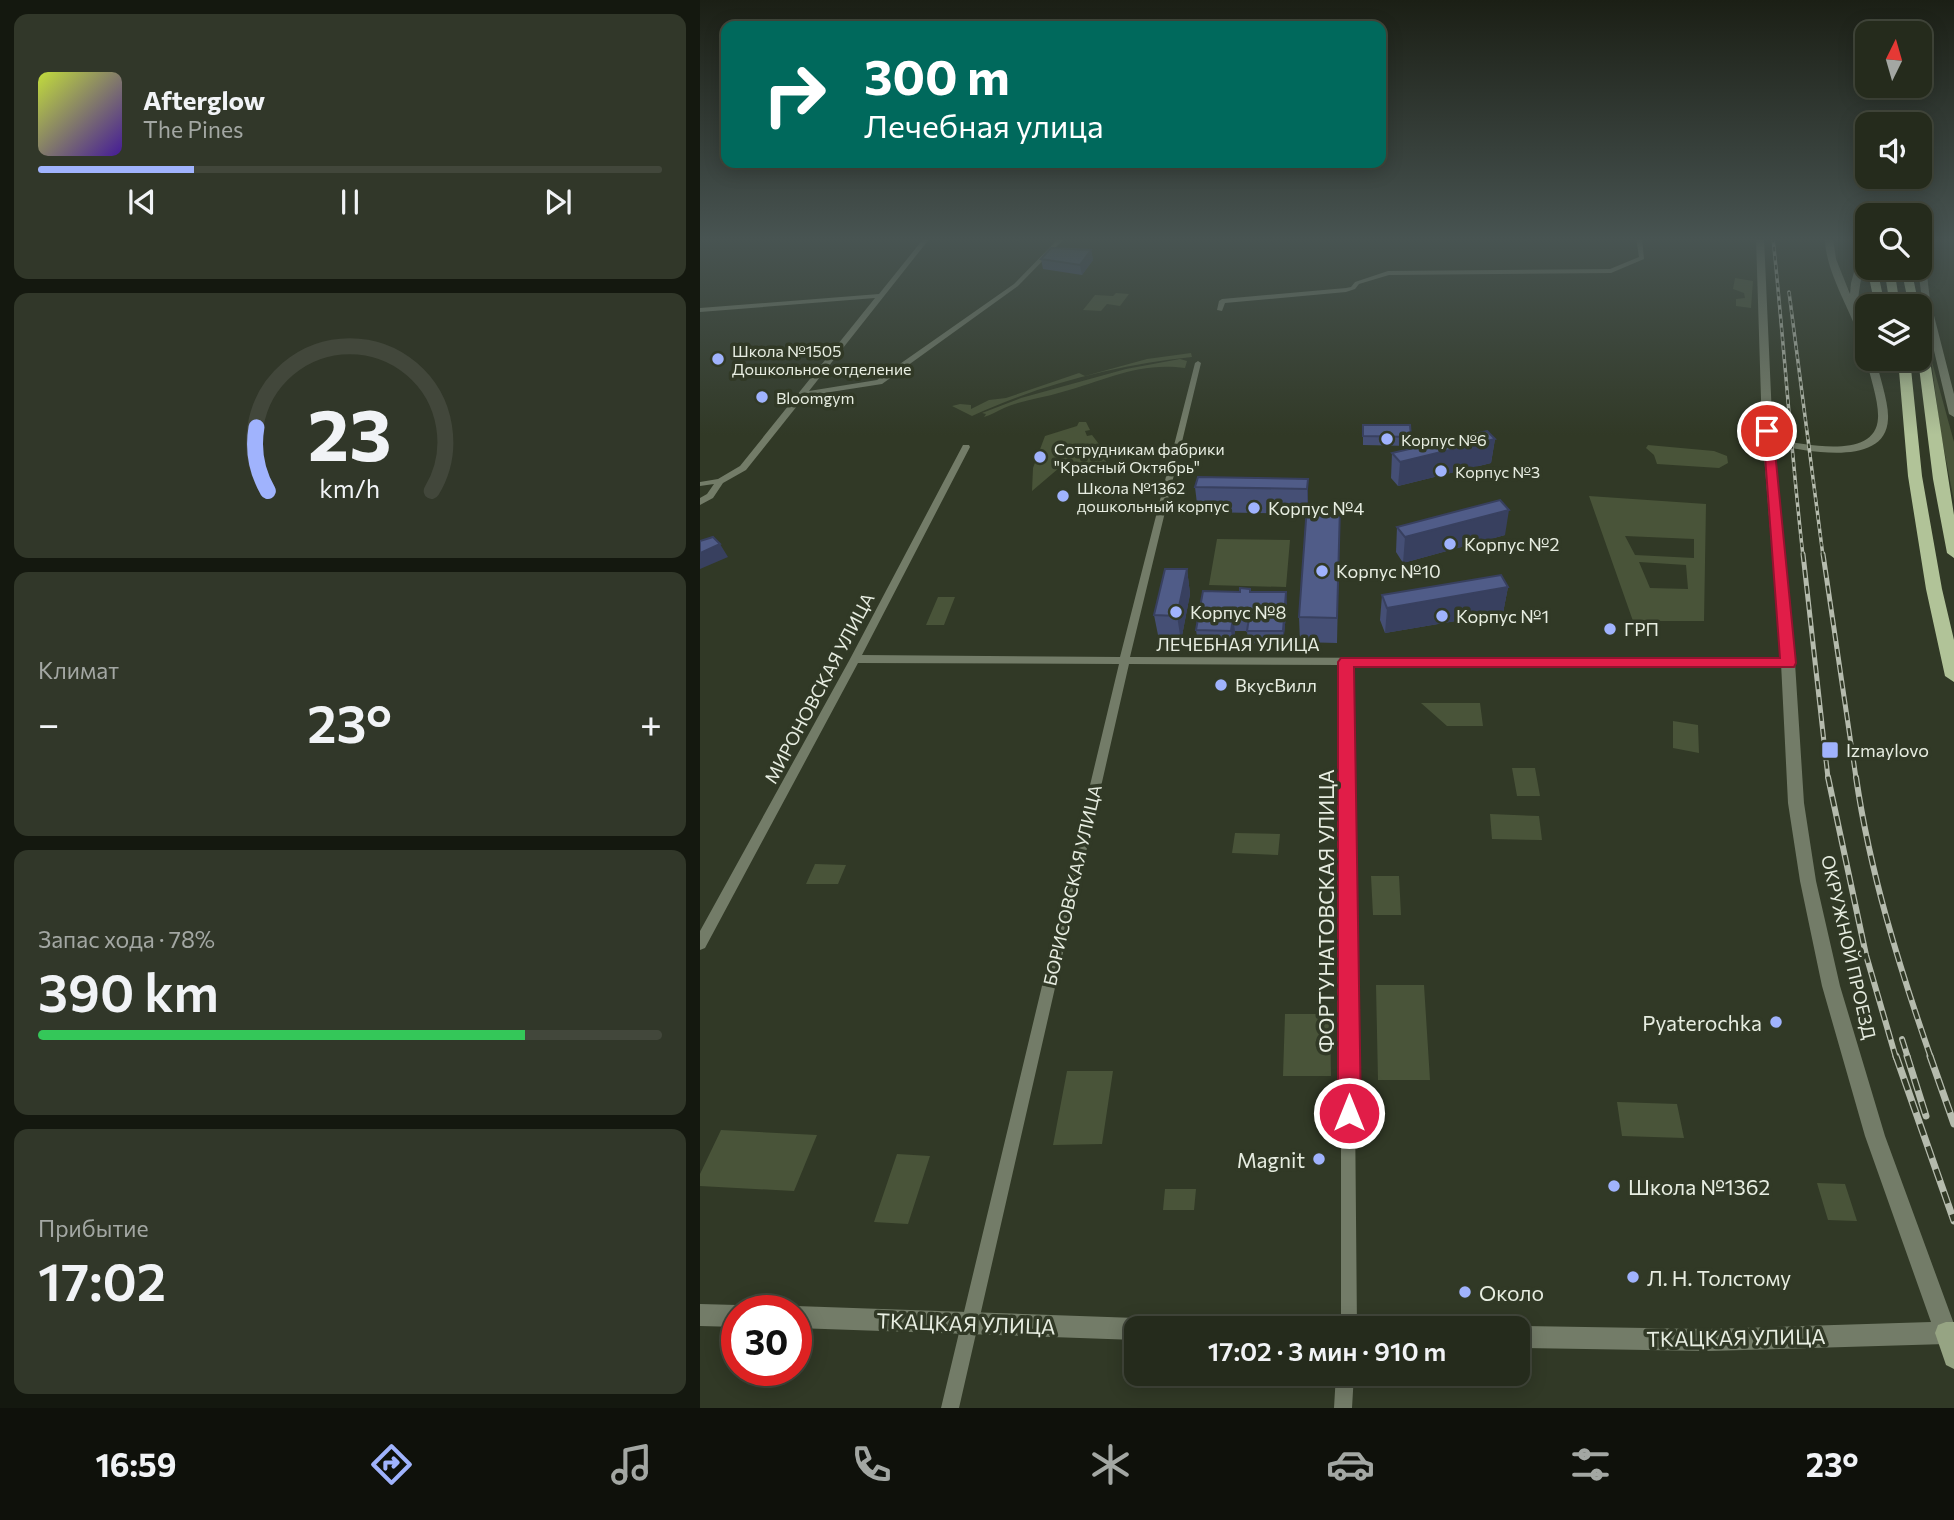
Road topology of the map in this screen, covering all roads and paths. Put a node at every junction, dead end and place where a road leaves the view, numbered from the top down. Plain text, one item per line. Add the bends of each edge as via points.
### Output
1 (781, 304) edge
2 (875, 304) edge
3 (990, 304) edge
4 (1221, 304) edge
5 (1763, 304) edge
6 (1852, 304) edge
7 (1854, 304) edge
8 (1927, 304) edge
9 (1854, 307) junction
10 (700, 310) edge
11 (1220, 310) dead end
12 (1855, 310) edge
13 (1198, 363) dead end
14 (1873, 371) edge
15 (1895, 371) edge
16 (1905, 371) edge
17 (1925, 371) edge
18 (801, 394) junction
19 (1954, 414) edge
20 (1911, 436) junction
21 (1768, 441) junction
22 (966, 446) dead end
23 (720, 481) junction
24 (700, 484) edge
25 (700, 502) edge
26 (1954, 553) edge
27 (855, 659) junction
28 (1124, 660) junction
29 (1346, 662) junction
30 (1788, 663) junction
31 (1954, 676) edge
32 (700, 944) edge
33 (700, 1315) edge
34 (721, 1316) edge
35 (1349, 1316) edge
36 (812, 1318) edge
37 (970, 1324) junction
38 (1124, 1329) edge
39 (1950, 1333) edge
40 (1530, 1337) edge
41 (1954, 1357) edge
42 (1344, 1386) edge
43 (950, 1408) edge
44 (1343, 1408) edge

1 - 10 street
2 - 18 street
3 - 18 street via 879,382
4 - 11 street
5 - 21 street, ОКРУЖНОЙ ПРОЕЗД
6 - 9 street
7 - 9 street
8 - 19 street
9 - 12 street
13 - 28 street, БОРИСОВСКАЯ УЛИЦА
14 - 21 street via 1883,418 1875,441 1839,450
15 - 20 main road
16 - 20 main road
17 - 26 main road
18 - 23 street via 743,468
20 - 31 main road via 1934,589
21 - 30 street, ОКРУЖНОЙ ПРОЕЗД
22 - 27 street, МИРОНОВСКАЯ УЛИЦА
23 - 24 street
23 - 25 street
27 - 28 street, ЛЕЧЕБНАЯ УЛИЦА
27 - 32 street, МИРОНОВСКАЯ УЛИЦА
28 - 29 street, ЛЕЧЕБНАЯ УЛИЦА
28 - 37 street, БОРИСОВСКАЯ УЛИЦА
29 - 30 street, ЛЕЧЕБНАЯ УЛИЦА
29 - 35 street, ФОРТУНАТОВСКАЯ УЛИЦА
30 - 39 street, ОКРУЖНОЙ ПРОЕЗД via 1796,803 1819,934 1875,1136
33 - 34 street
36 - 37 street, ТКАЦКАЯ УЛИЦА
37 - 38 street, ТКАЦКАЯ УЛИЦА
37 - 43 street, БОРИСОВСКАЯ УЛИЦА
39 - 40 street, ТКАЦКАЯ УЛИЦА via 1708,1340
39 - 41 main road, ОКРУЖНОЙ ПРОЕЗД
42 - 44 street

